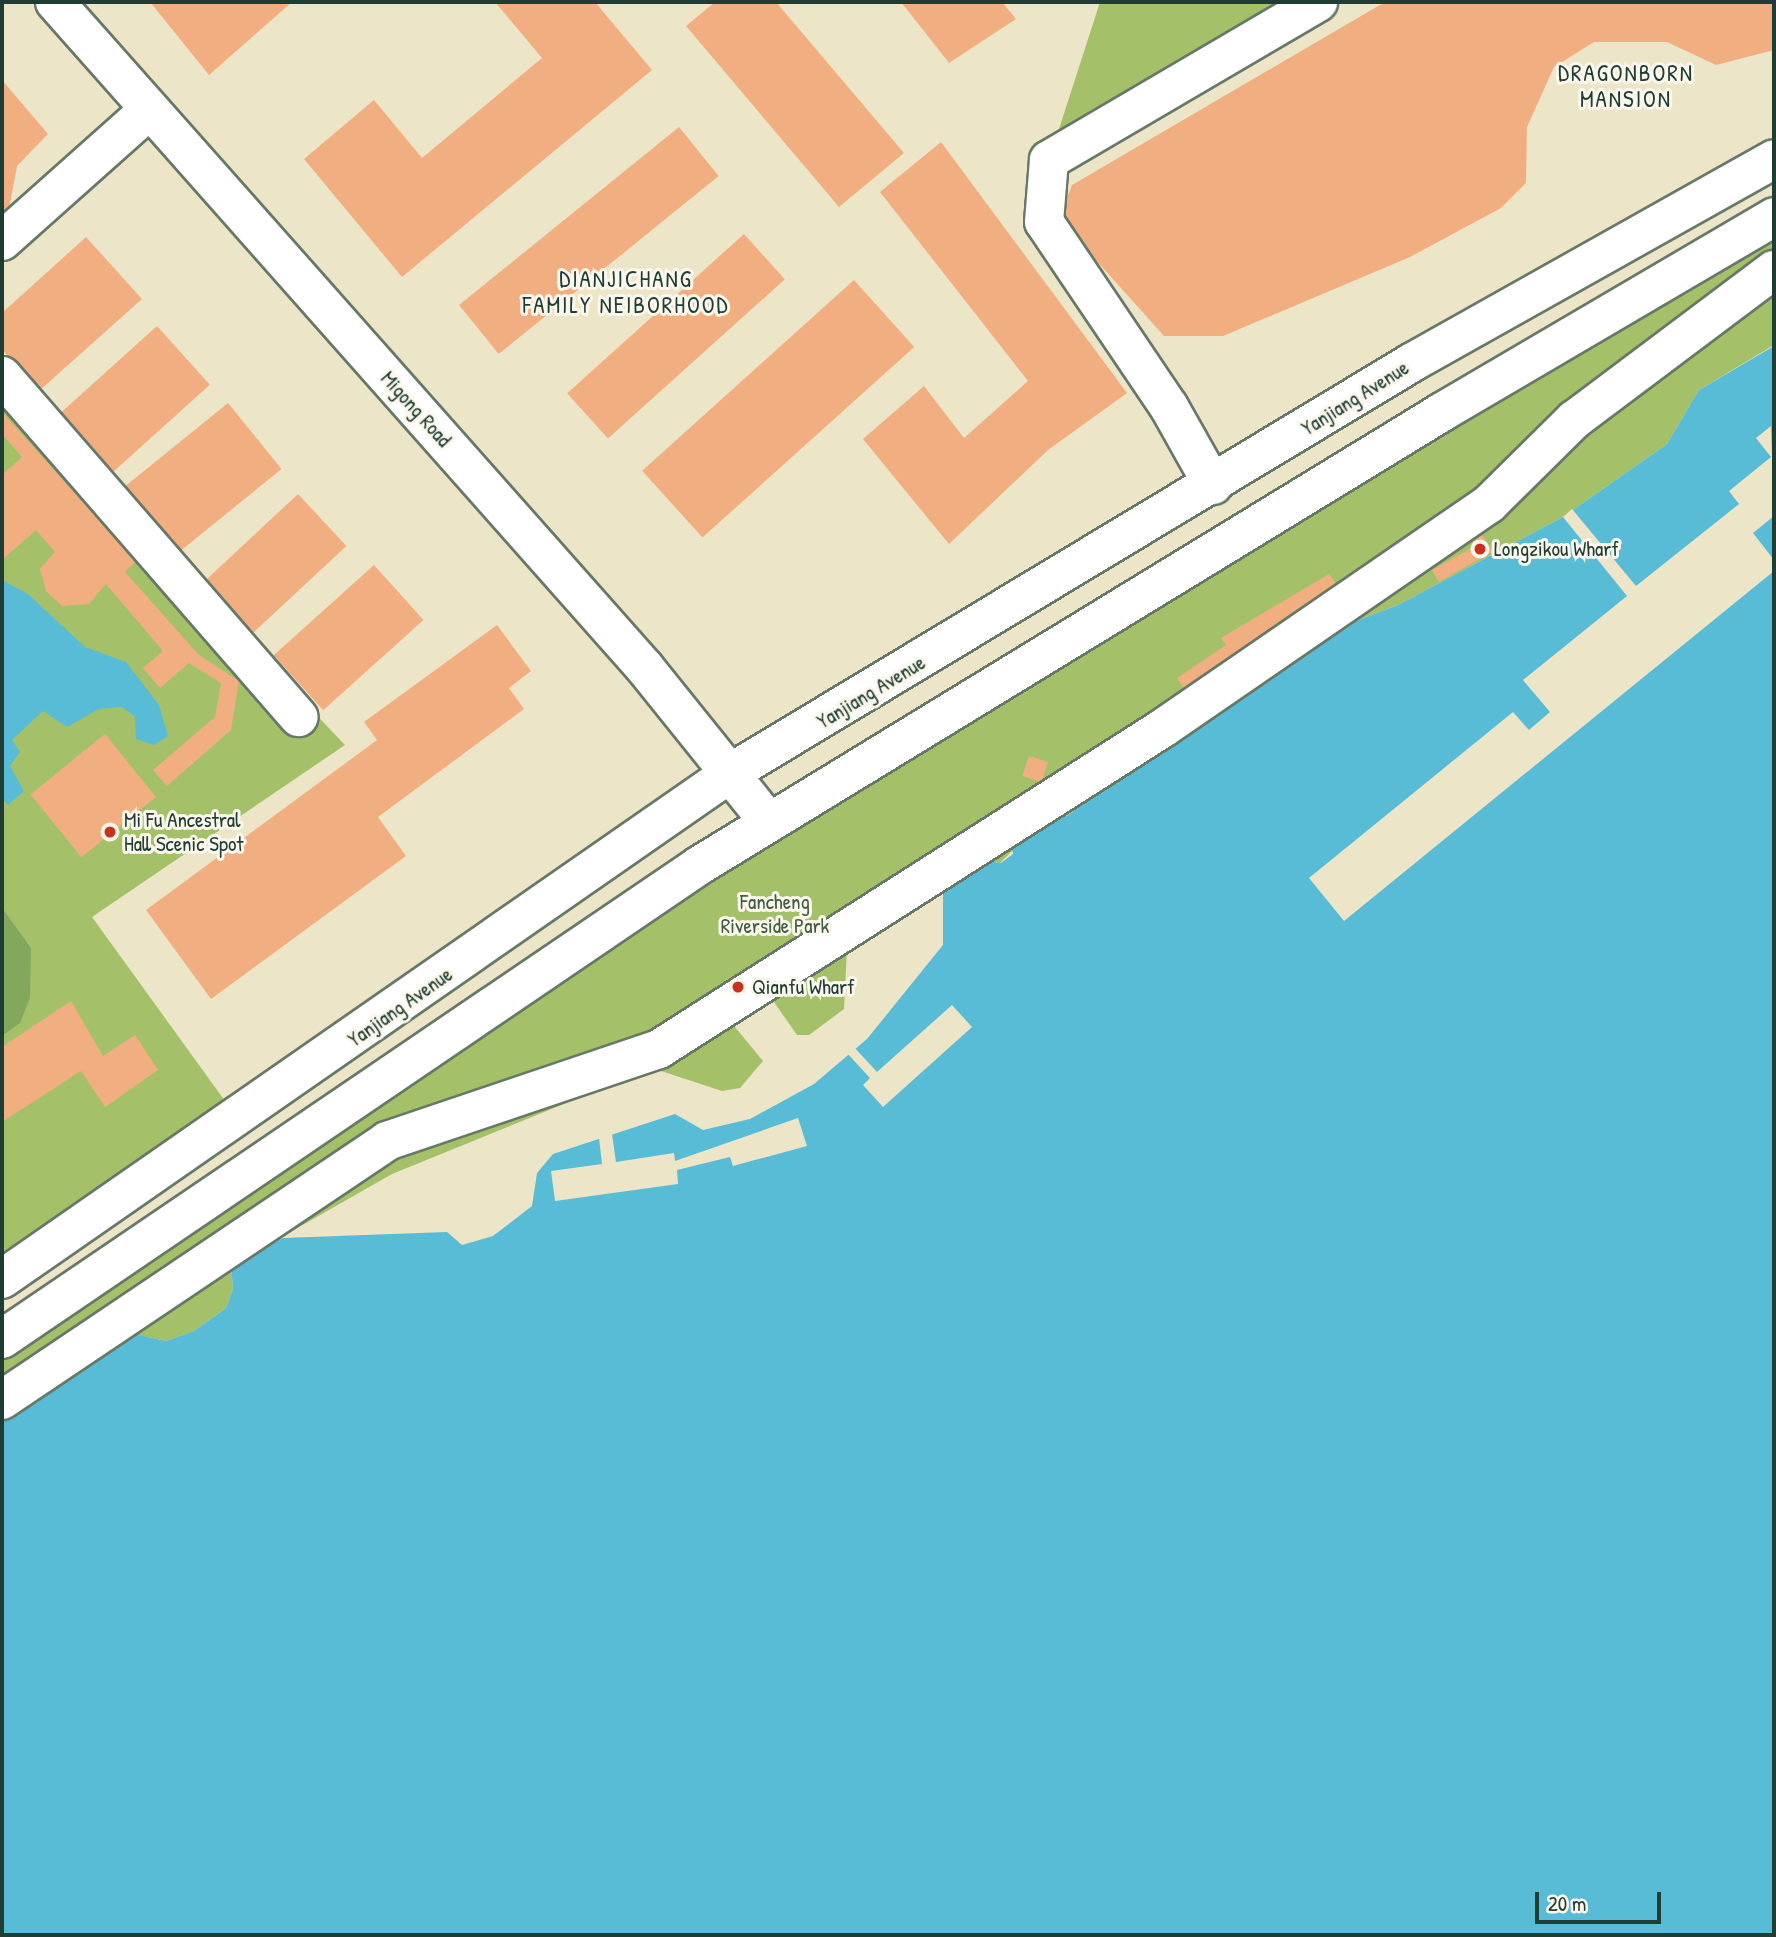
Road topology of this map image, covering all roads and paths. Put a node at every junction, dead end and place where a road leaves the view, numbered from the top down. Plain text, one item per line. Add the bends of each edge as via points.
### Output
1 (55, 2) edge
2 (1318, 2) edge
3 (150, 109) junction
4 (1774, 159) edge
5 (1774, 217) edge
6 (2, 242) edge
7 (1774, 270) edge
8 (2, 376) edge
9 (1213, 485) junction
10 (298, 718) dead end
11 (733, 772) junction
12 (769, 822) junction
13 (2, 1279) edge
14 (2, 1339) edge
15 (2, 1400) edge

1 - 3 main road, Migong Road
2 - 9 main road via 1049,160 1044,222 1169,407
3 - 6 main road
3 - 11 main road, Migong Road
4 - 9 main road, Yanjiang Avenue via 1411,363
5 - 12 main road
7 - 15 main road via 1574,420 1489,504 1092,773 659,1049 387,1142
8 - 10 main road
9 - 11 main road, Yanjiang Avenue
11 - 12 main road, Migong Road
11 - 13 main road, Yanjiang Avenue
12 - 14 main road

